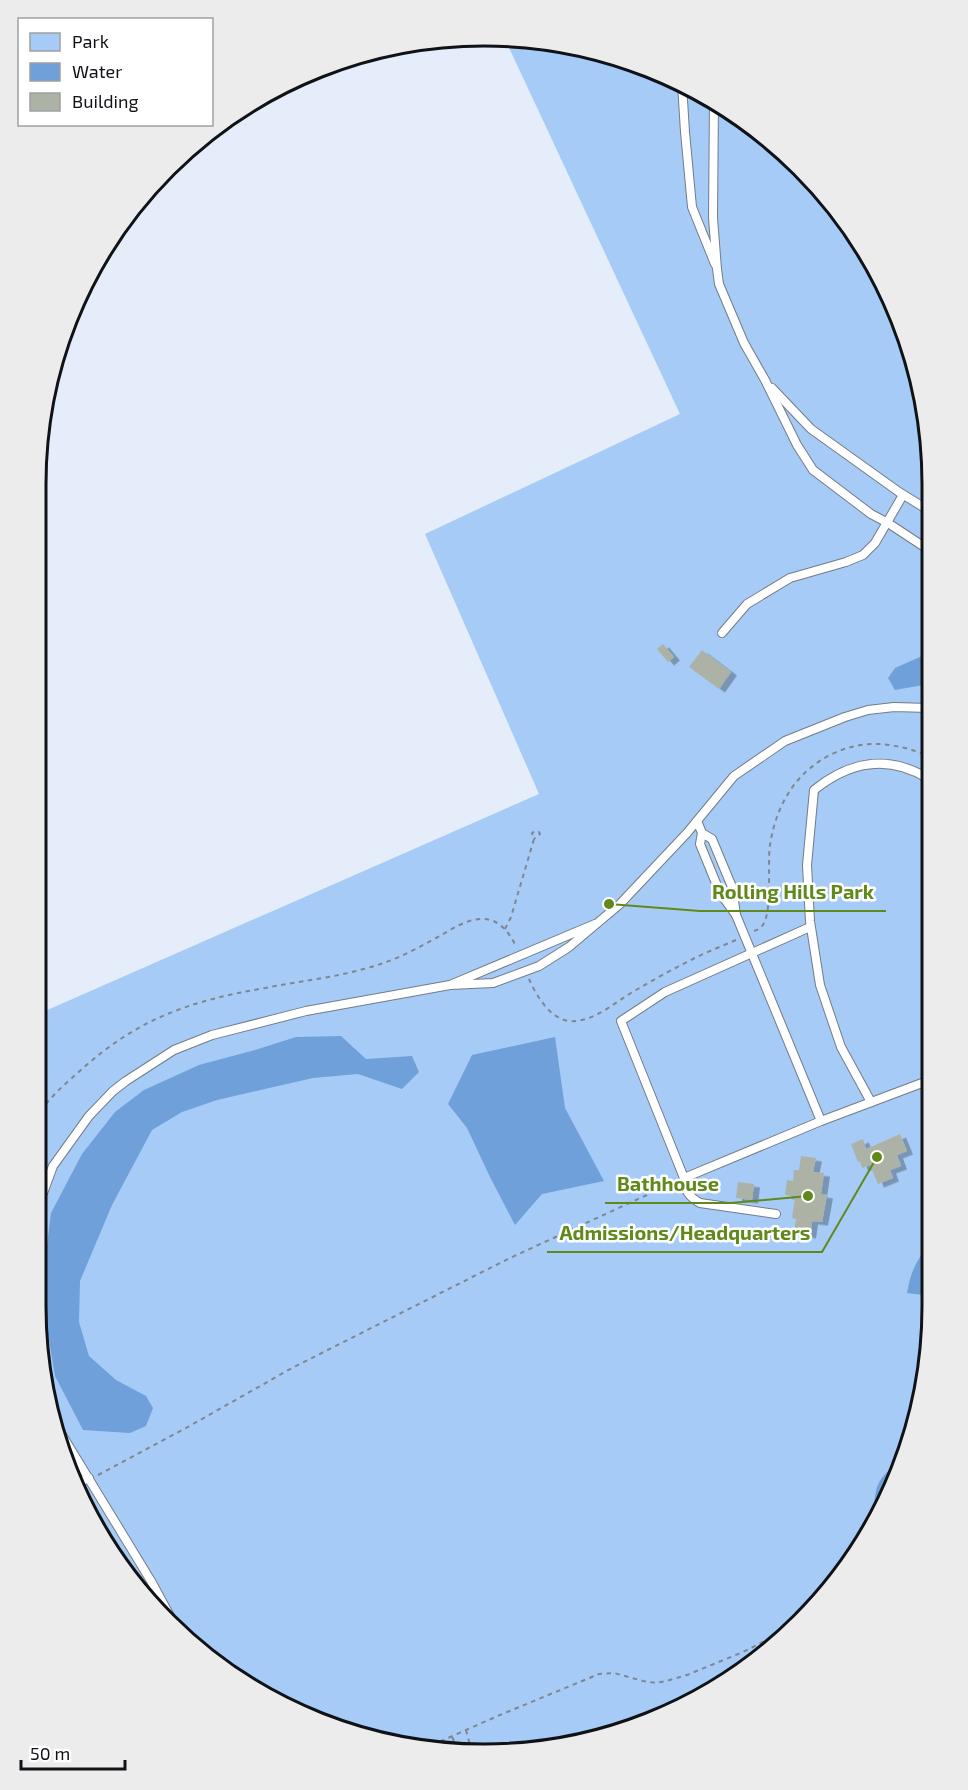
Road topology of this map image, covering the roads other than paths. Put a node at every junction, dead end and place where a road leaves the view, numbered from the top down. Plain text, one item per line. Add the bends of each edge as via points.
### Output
1 (683, 94) edge
2 (714, 112) edge
3 (717, 269) junction
4 (765, 381) junction
5 (903, 495) junction
6 (922, 506) edge
7 (888, 523) junction
8 (922, 545) edge
9 (722, 633) dead end
10 (922, 708) edge
11 (922, 775) edge
12 (696, 821) junction
13 (702, 833) junction
14 (736, 915) junction
15 (595, 924) junction
16 (810, 927) junction
17 (752, 953) junction
18 (450, 985) junction
19 (922, 1083) edge
20 (871, 1102) junction
21 (821, 1121) junction
22 (684, 1178) junction
23 (46, 1183) edge
24 (776, 1214) dead end
25 (70, 1448) edge
26 (89, 1478) junction
27 (83, 1480) edge
28 (162, 1601) edge

1 - 3 lane via 692,207
2 - 3 lane
3 - 4 lane via 719,284 744,343
4 - 5 lane via 811,429
4 - 7 lane via 813,470
5 - 6 lane
5 - 7 lane
7 - 8 lane
7 - 9 lane via 863,555 790,578 747,604
10 - 12 lane via 868,710 785,741 734,776
11 - 16 lane via 900,765 862,765 827,779 814,790 807,865
12 - 13 lane
12 - 15 lane via 620,904
13 - 14 lane via 700,844 720,892
13 - 14 lane via 712,839 732,887
14 - 17 lane
15 - 18 lane
15 - 18 lane via 569,947 526,972 493,983
16 - 17 lane
16 - 20 lane via 820,985 841,1047
17 - 21 lane
17 - 22 lane via 665,992 621,1021
18 - 23 lane via 306,1011 212,1035 174,1050 113,1091 52,1166
19 - 20 lane
20 - 21 lane
21 - 22 lane
22 - 24 lane via 687,1193 700,1203
25 - 26 lane
26 - 27 lane
26 - 28 lane

